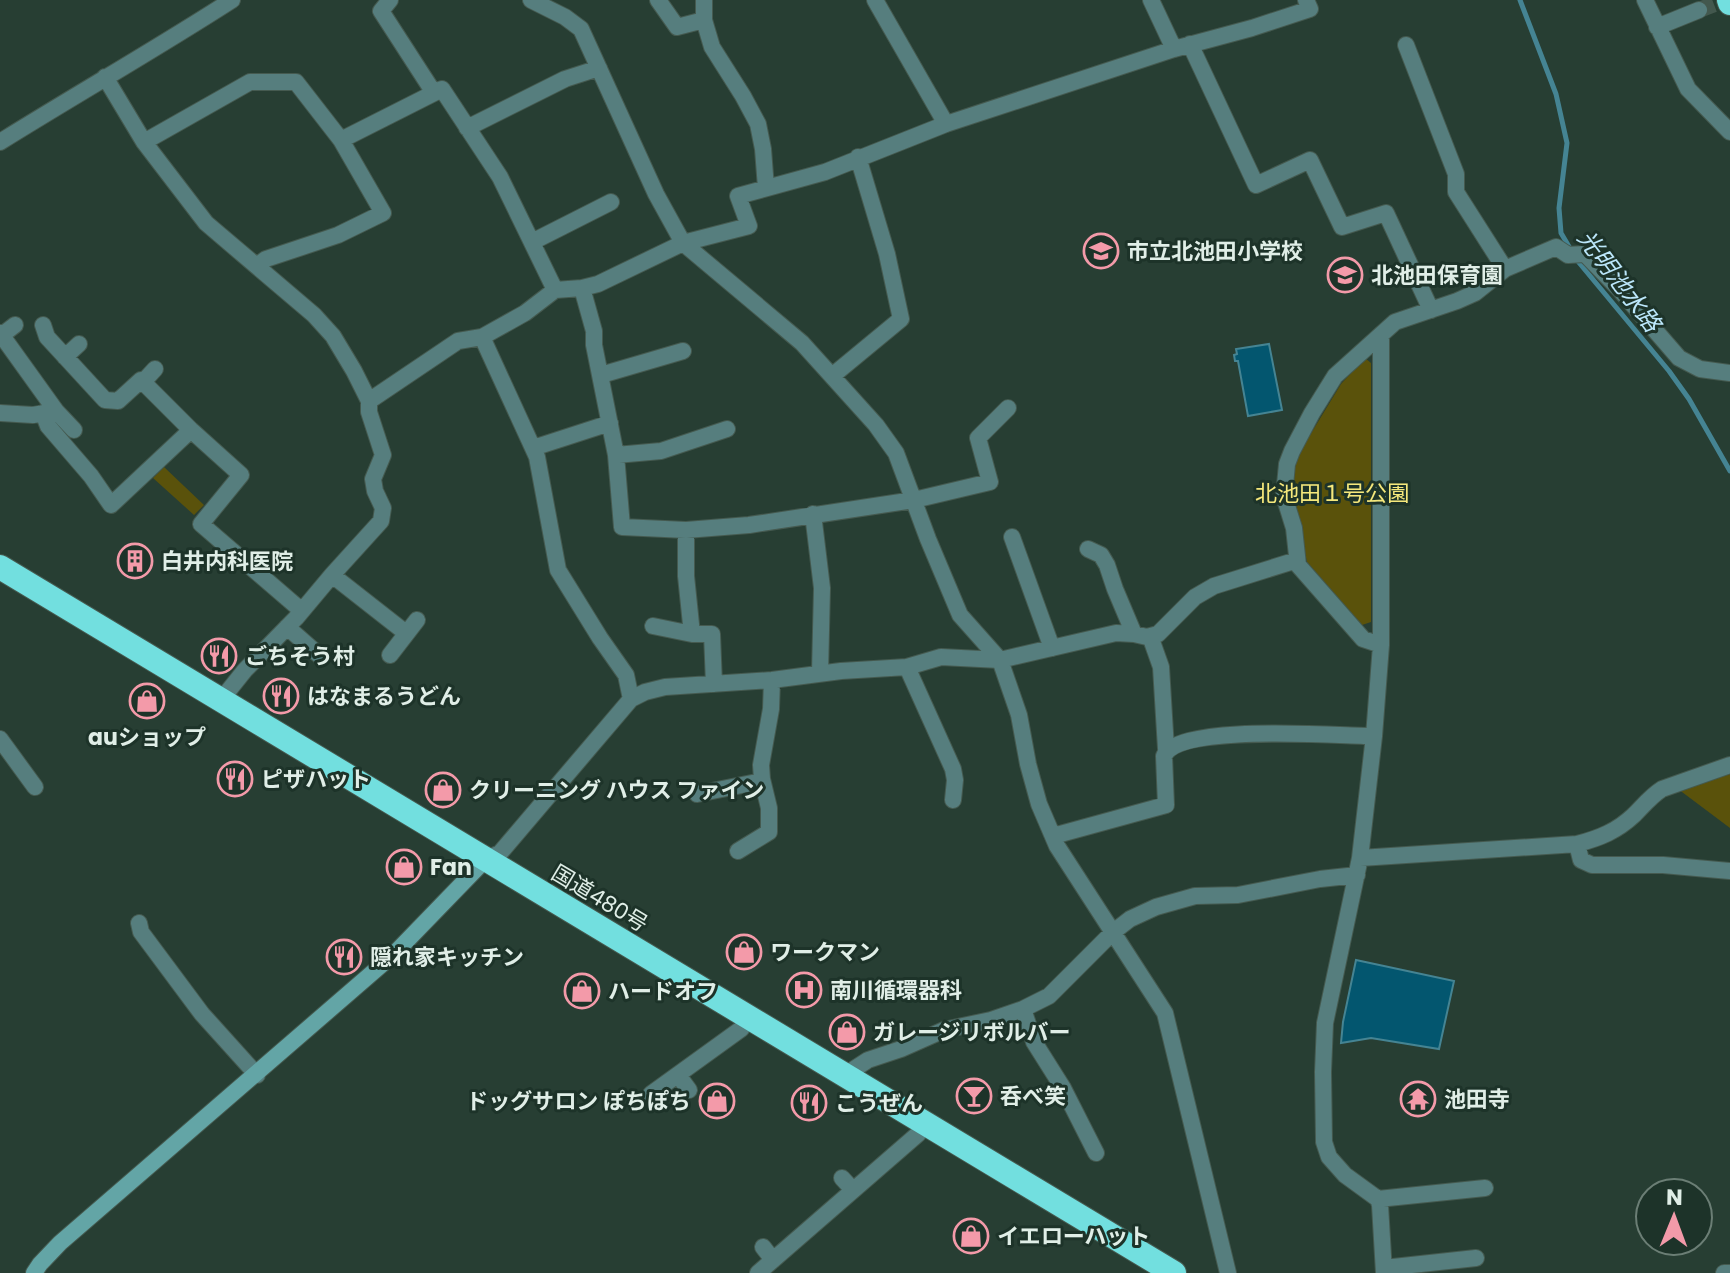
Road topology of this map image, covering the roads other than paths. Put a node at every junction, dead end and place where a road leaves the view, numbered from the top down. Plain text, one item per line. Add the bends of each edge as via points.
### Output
1 (232, 0) edge
2 (390, 0) edge
3 (531, 0) edge
4 (658, 0) edge
5 (704, 0) edge
6 (875, 0) edge
7 (1151, 0) edge
8 (1306, 0) edge
9 (1645, 0) edge
10 (1699, 10) tunnel mouth
11 (704, 20) junction
12 (1657, 27) junction
13 (1406, 45) dead end
14 (1182, 47) junction
15 (599, 68) junction
16 (105, 77) junction
17 (434, 93) junction
18 (946, 124) junction
19 (467, 128) junction
20 (1730, 132) edge
21 (341, 140) junction
22 (0, 142) edge
23 (144, 142) junction
24 (858, 157) junction
25 (766, 188) junction
26 (611, 202) dead end
27 (532, 242) junction
28 (683, 243) junction
29 (258, 265) junction
30 (1505, 269) junction
31 (582, 288) junction
32 (555, 290) junction
33 (1431, 310) junction
34 (43, 325) dead end
35 (6, 331) edge
36 (1381, 335) junction
37 (482, 337) junction
38 (79, 344) dead end
39 (683, 351) dead end
40 (65, 357) junction
41 (1730, 373) edge
42 (601, 375) junction
43 (832, 376) junction
44 (369, 401) junction
45 (1008, 408) dead end
46 (49, 412) junction
47 (0, 413) edge
48 (610, 423) junction
49 (727, 429) dead end
50 (74, 430) dead end
51 (191, 430) junction
52 (533, 448) junction
53 (616, 455) junction
54 (914, 500) junction
55 (813, 514) junction
56 (686, 530) junction
57 (1012, 537) dead end
58 (1088, 549) dead end
59 (1297, 560) junction
60 (0, 567) edge
61 (332, 575) junction
62 (302, 611) junction
63 (653, 626) dead end
64 (287, 627) junction
65 (692, 634) junction
66 (1142, 635) junction
67 (1381, 645) junction
68 (1052, 648) junction
69 (390, 655) dead end
70 (320, 656) dead end
71 (1000, 660) junction
72 (907, 667) junction
73 (820, 673) junction
74 (772, 680) junction
75 (714, 684) junction
76 (631, 699) junction
77 (221, 700) junction
78 (1374, 736) junction
79 (0, 739) edge
80 (1166, 749) junction
81 (1730, 765) edge
82 (762, 781) junction
83 (35, 787) dead end
84 (697, 794) dead end
85 (953, 800) dead end
86 (1053, 836) junction
87 (1577, 844) junction
88 (738, 851) dead end
89 (1360, 858) junction
90 (486, 859) junction
91 (1730, 871) edge
92 (1357, 875) junction
93 (139, 923) dead end
94 (1112, 933) junction
95 (1023, 1009) junction
96 (749, 1017) junction
97 (257, 1075) junction
98 (678, 1075) junction
99 (845, 1075) junction
100 (689, 1090) dead end
101 (651, 1094) dead end
102 (925, 1123) junction
103 (1096, 1153) dead end
104 (1485, 1188) dead end
105 (1378, 1199) junction
106 (1476, 1258) dead end
107 (1384, 1270) edge
108 (34, 1273) edge
109 (758, 1273) edge
110 (1174, 1273) edge
111 (1228, 1273) edge
112 (1724, 1273) edge
113 (1730, 1273) edge

1 - 16 street
2 - 17 street via 381,11
3 - 15 street via 581,29
4 - 11 street via 677,27
5 - 11 street
6 - 18 street
7 - 14 street
8 - 14 street via 1310,9
9 - 12 street
10 - 12 street
11 - 25 street via 712,47 758,124
12 - 20 street via 1688,89
13 - 30 street via 1456,174 1456,192
14 - 18 street
14 - 33 street via 1256,185 1310,160 1342,227 1386,213
15 - 19 street via 565,79
15 - 28 street
16 - 22 street
16 - 23 street
17 - 19 street via 442,89
17 - 21 street
18 - 24 street
19 - 27 street via 500,177
21 - 23 street via 296,82 250,82
21 - 29 street via 383,213
23 - 29 street via 206,223
24 - 25 street
24 - 43 street via 901,319
25 - 28 street via 738,196 749,226
26 - 27 street
27 - 32 street
28 - 31 street
28 - 43 street via 802,343
29 - 44 street via 333,336
30 - 33 street via 1475,293
30 - 41 street via 1556,247 1577,254 1621,291 1679,358 1700,369
31 - 32 street
31 - 42 street
32 - 37 street
33 - 36 street via 1395,322
34 - 40 street
35 - 46 street
36 - 59 street via 1335,376 1287,464 1284,496
36 - 67 street
37 - 44 street via 458,341
37 - 52 street
38 - 40 street
39 - 42 street
40 - 51 street via 105,400 118,401 149,375
42 - 48 street
43 - 54 street via 896,453
44 - 61 street via 383,455 373,479 383,508 381,521
45 - 54 street via 978,438 990,482
46 - 47 street
46 - 50 street
46 - 51 street via 48,426 111,505
48 - 52 street
48 - 53 street
49 - 53 street via 661,451
51 - 62 street via 241,475 201,524
52 - 76 street via 558,570 626,675
53 - 56 street via 622,527
54 - 55 street
54 - 71 street via 960,615
55 - 56 street
55 - 73 street via 822,588
56 - 65 street
57 - 68 street
58 - 66 street via 1101,555
59 - 66 street via 1214,586 1195,597 1158,634
59 - 67 street via 1363,639
60 - 77 highway, 国道480号
61 - 62 street
61 - 69 street via 411,627
62 - 64 street
63 - 65 street
64 - 70 street
64 - 77 street
65 - 75 street via 712,634
66 - 68 street via 1116,633
66 - 80 street via 1161,667
67 - 78 street
68 - 71 street
71 - 72 street via 941,657
71 - 86 street via 1039,804
72 - 73 street
72 - 85 street via 953,769
73 - 74 street
74 - 75 street
74 - 82 street
75 - 76 street via 665,687
76 - 90 street via 500,853
77 - 90 highway, 国道480号
78 - 80 street via 1230,734
78 - 89 street
79 - 83 street
80 - 86 street via 1166,805
81 - 87 street via 1654,793 1620,828
82 - 84 street
82 - 88 street via 769,832
86 - 94 street
87 - 89 street
87 - 91 street via 1581,860 1592,865
89 - 92 street
90 - 96 highway, 国道480号
90 - 97 street via 394,954
92 - 94 street via 1238,895 1195,896 1156,907
92 - 105 street via 1325,1023 1324,1142 1345,1175
93 - 97 street via 202,1014
94 - 95 street via 1049,996
94 - 111 street via 1165,1013
95 - 99 street via 944,1030 868,1060
95 - 103 street via 1034,1042
96 - 98 street via 741,1029
96 - 99 highway, 国道480号
97 - 108 street via 60,1243
98 - 100 street
98 - 101 street
99 - 102 highway, 国道480号
102 - 109 street via 768,1254
102 - 110 highway, 国道480号
104 - 105 street
105 - 107 street
106 - 107 street
112 - 113 street

